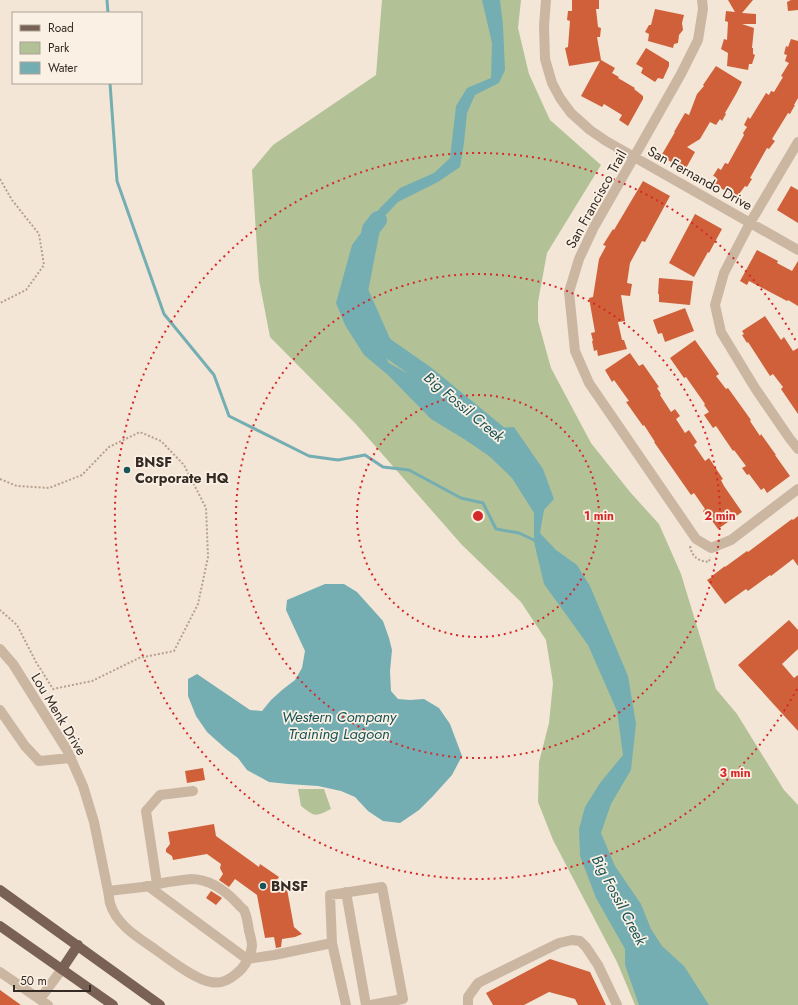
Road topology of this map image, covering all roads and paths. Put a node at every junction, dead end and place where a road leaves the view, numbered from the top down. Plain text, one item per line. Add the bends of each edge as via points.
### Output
1 (546, 0) edge
2 (702, 0) edge
3 (798, 142) edge
4 (634, 157) junction
5 (0, 179) edge
6 (750, 223) junction
7 (798, 250) edge
8 (0, 303) edge
9 (798, 449) edge
10 (0, 479) edge
11 (798, 490) edge
12 (688, 542) dead end
13 (711, 548) junction
14 (0, 610) edge
15 (0, 649) edge
16 (0, 710) edge
17 (71, 758) junction
18 (192, 791) dead end
19 (152, 885) junction
20 (0, 890) edge
21 (108, 891) junction
22 (346, 892) junction
23 (0, 926) edge
24 (332, 943) junction
25 (78, 945) junction
26 (247, 959) junction
27 (62, 969) junction
28 (0, 972) edge
29 (44, 1002) edge
30 (113, 1005) edge
31 (160, 1005) edge
32 (346, 1005) edge
33 (366, 1005) edge
34 (371, 1005) edge
35 (468, 1005) edge
36 (617, 1005) edge

1 - 4 street, San Fernando Drive via 545,59 552,83 560,98 571,113 590,130
2 - 4 street, San Francisco Trail via 698,40
3 - 6 street
4 - 6 street, San Fernando Drive
4 - 13 street, San Francisco Trail via 594,227 579,260 569,292 575,351 589,383 696,539
5 - 8 path via 12,200 39,234 44,265 26,290
6 - 7 street, San Fernando Drive
6 - 9 street via 724,273 715,305 721,332 754,388
10 - 14 path via 17,486 49,488 82,475 109,447 140,432 161,441 184,465 206,508 208,557 198,604 174,651 139,658 92,681 53,689 18,625
11 - 13 street via 731,540
12 - 13 path via 695,558 702,561 709,562
15 - 17 street, Lou Menk Drive via 13,664
16 - 17 street via 25,746 39,761
17 - 21 street, Lou Menk Drive via 94,822
18 - 19 street via 160,795 146,811
19 - 21 street, Lou Menk Drive
19 - 26 street
19 - 26 street, Lou Menk Drive via 200,879 222,889 244,911 248,922 252,946
20 - 25 main road
21 - 26 street, Lou Menk Drive via 110,904 124,926 157,951 205,981 213,983 230,979 241,970
22 - 24 street via 330,895
22 - 33 street
22 - 34 street via 382,887 402,999
23 - 27 main road
24 - 26 street
24 - 32 street
25 - 27 main road
25 - 31 main road
27 - 29 street
27 - 30 main road
28 - 29 street
35 - 36 street via 468,997 478,984 559,943 572,940 580,941 586,947 598,965

